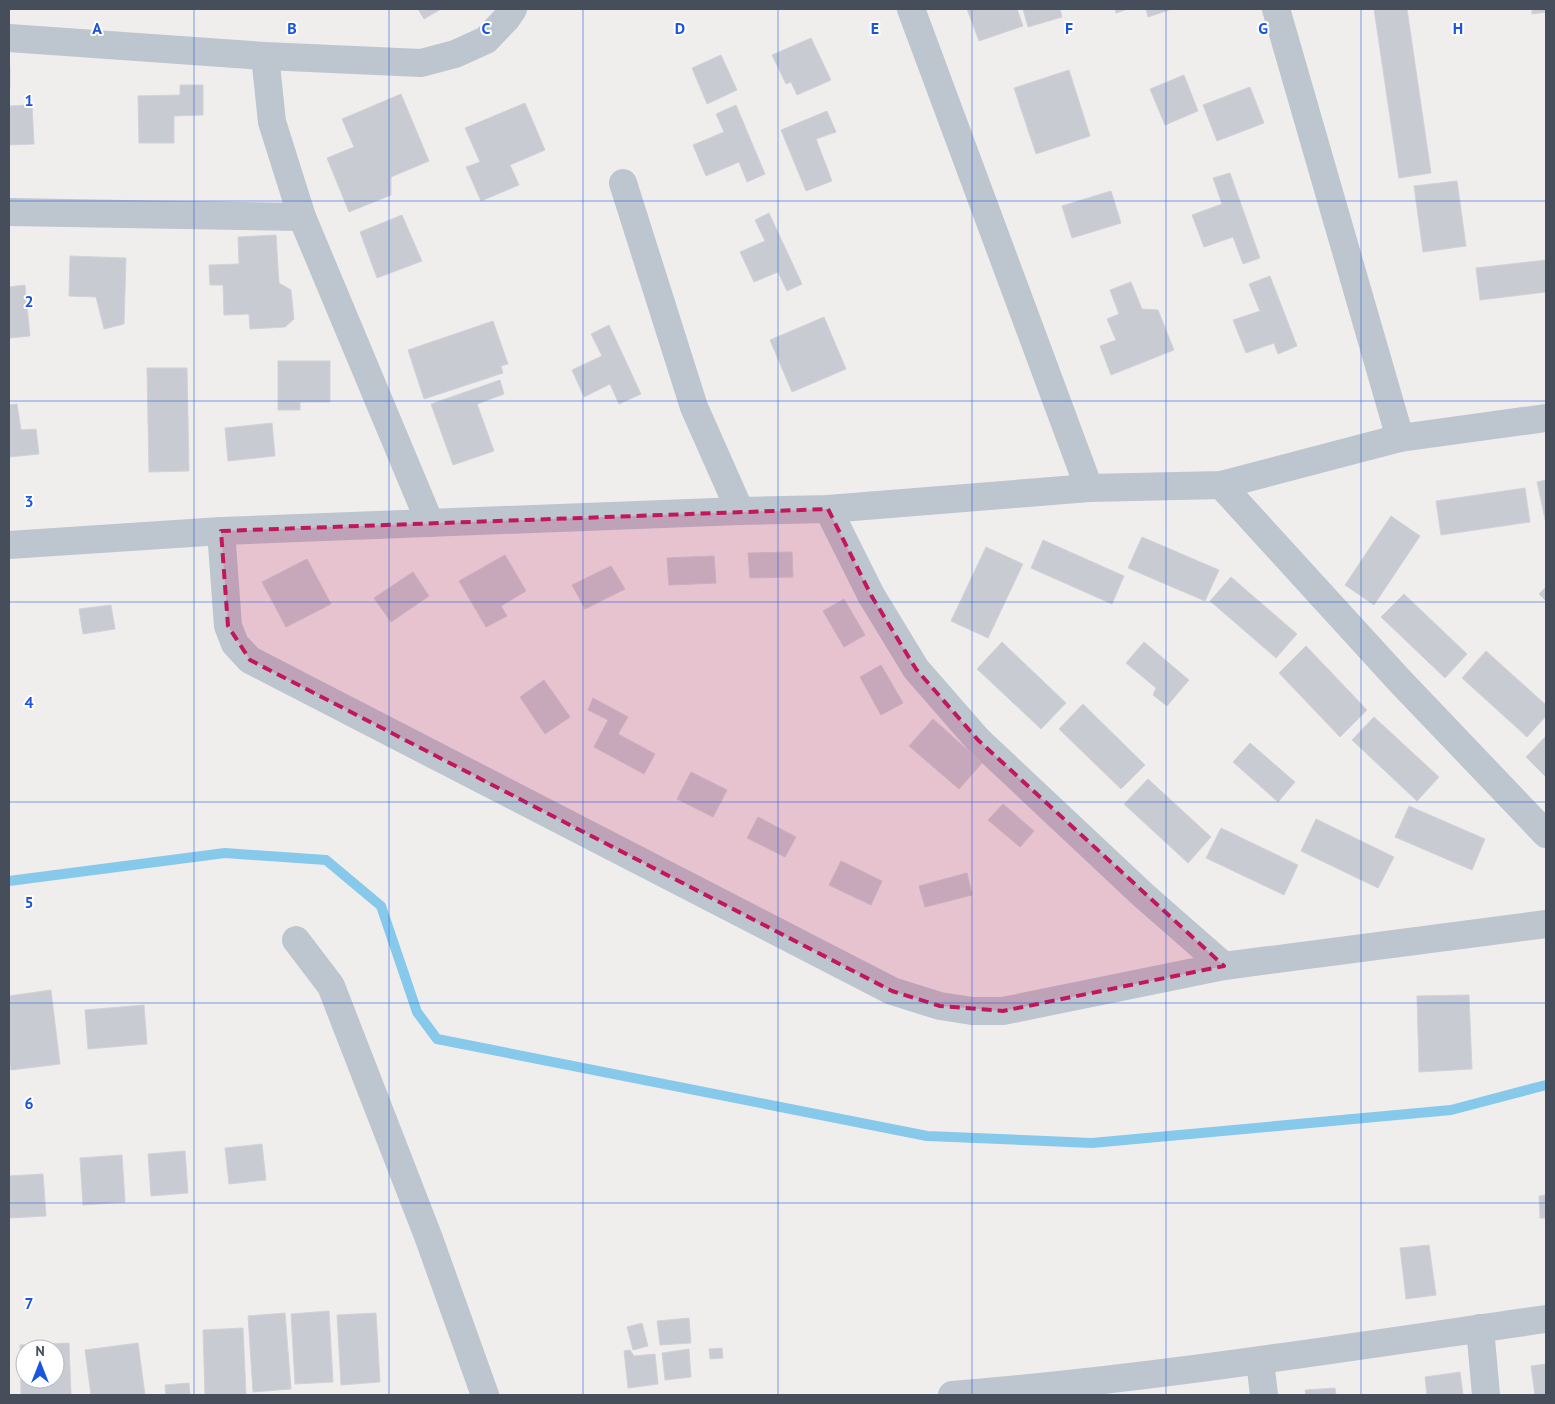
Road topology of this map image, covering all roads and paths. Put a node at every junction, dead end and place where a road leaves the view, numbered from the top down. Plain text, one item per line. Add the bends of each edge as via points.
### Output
1 (513, 9) edge
2 (911, 9) edge
3 (1276, 9) edge
4 (9, 38) edge
5 (265, 56) junction
6 (623, 183) dead end
7 (9, 212) edge
8 (302, 217) junction
9 (1546, 418) edge
10 (1400, 438) junction
11 (1221, 485) junction
12 (1089, 488) junction
13 (828, 510) junction
14 (740, 511) junction
15 (430, 523) junction
16 (221, 531) junction
17 (9, 545) edge
18 (1546, 834) edge
19 (1546, 924) edge
20 (296, 940) dead end
21 (1224, 966) junction
22 (1546, 1319) edge
23 (1480, 1328) junction
24 (1260, 1361) junction
25 (1025, 1392) edge
26 (485, 1395) edge
27 (952, 1395) edge
28 (1264, 1395) edge
29 (1486, 1395) edge

1 - 5 street via 486,40 455,54 421,63
2 - 12 street
3 - 10 street
4 - 5 street
5 - 8 street via 272,122
6 - 14 street via 694,407
7 - 8 street
8 - 15 street
9 - 10 street
10 - 11 street
11 - 12 street
11 - 18 street via 1399,680
12 - 13 street
13 - 14 street
13 - 21 street via 871,595 916,669 978,740 1143,895
14 - 15 street
15 - 16 street
16 - 17 street
16 - 21 street via 228,626 236,644 250,660 892,991 940,1006 1003,1011
19 - 21 street
20 - 26 street via 331,986 428,1236
22 - 23 street
23 - 24 street
23 - 29 street
24 - 25 street
24 - 28 street
25 - 27 street

